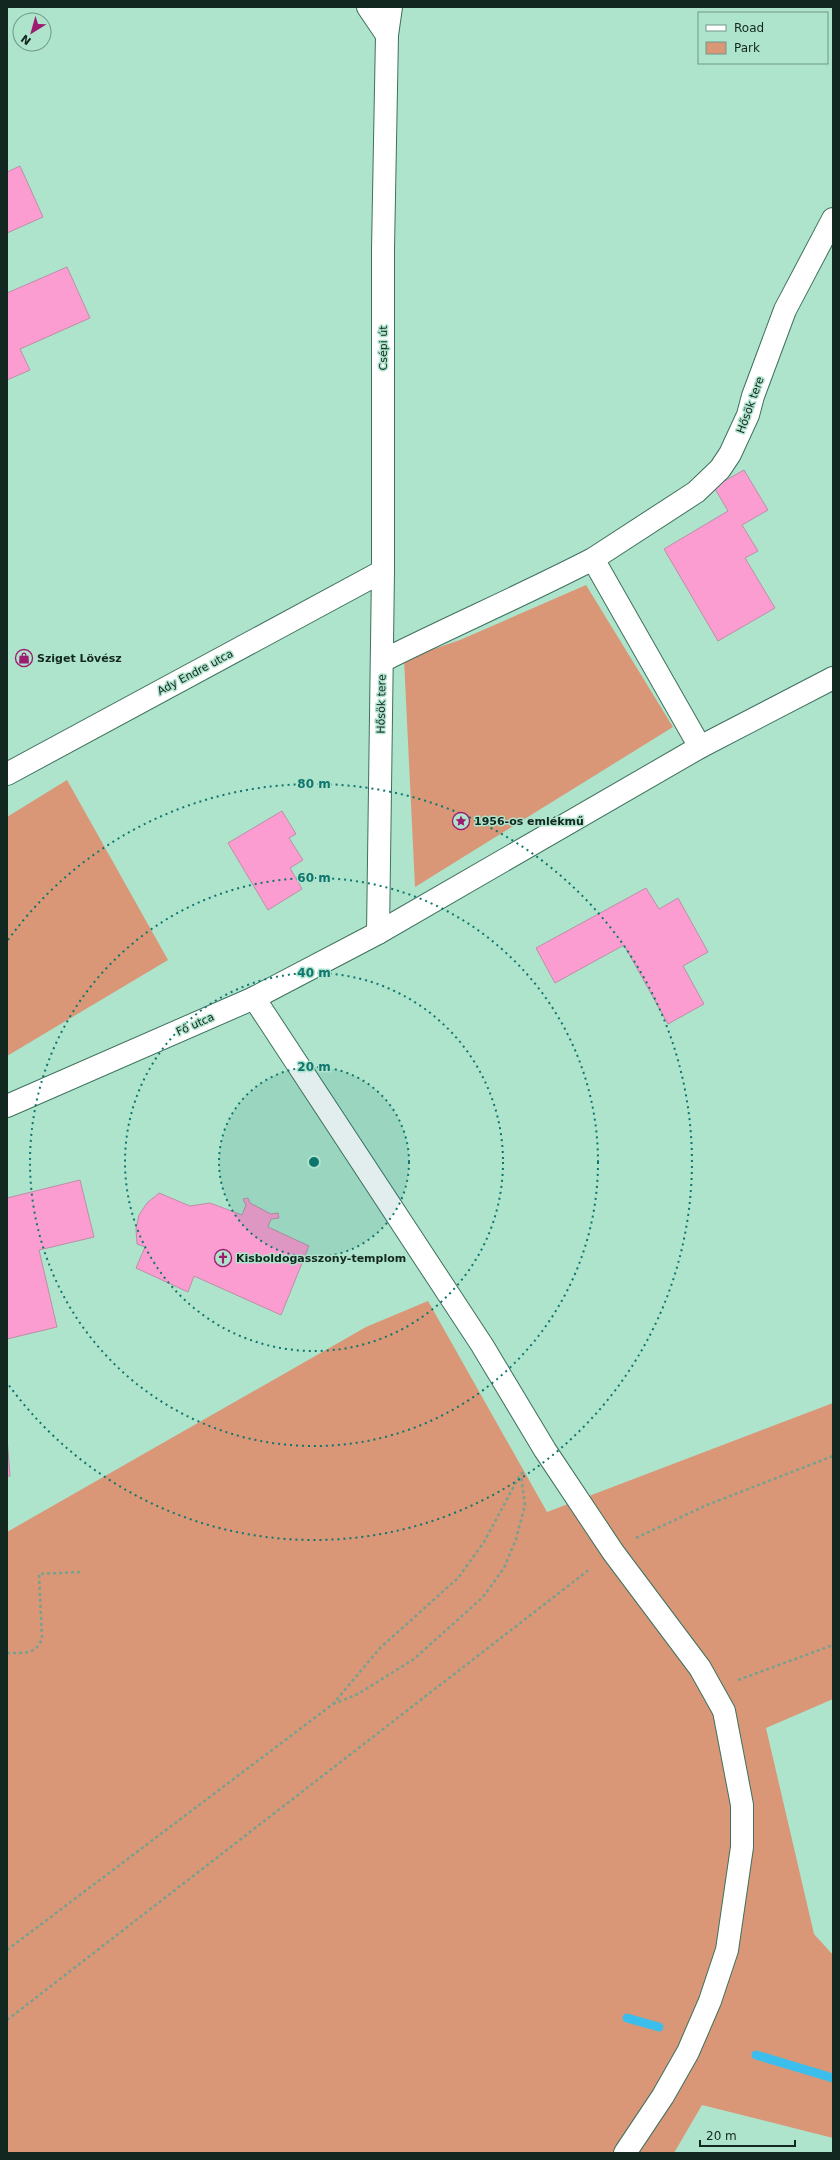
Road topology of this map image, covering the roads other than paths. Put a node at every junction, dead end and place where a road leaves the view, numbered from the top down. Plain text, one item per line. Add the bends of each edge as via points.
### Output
1 (368, 7) edge
2 (391, 7) edge
3 (387, 35) junction
4 (833, 219) edge
5 (593, 559) junction
6 (383, 571) junction
7 (382, 662) junction
8 (833, 678) edge
9 (700, 747) junction
10 (7, 774) edge
11 (378, 933) junction
12 (254, 998) junction
13 (7, 1106) edge
14 (625, 2153) edge

1 - 3 street
2 - 3 street, Csépi út
3 - 6 street, Csépi út via 383,249
4 - 5 street, Hősök tere via 785,310 748,415 720,469 696,492
5 - 7 street, Hősök tere via 541,586 449,627
5 - 9 street
6 - 7 street, Csépi út
6 - 10 street, Ady Endre utca
7 - 11 street, Hősök tere
8 - 9 street, Fő utca
9 - 11 street, Fő utca
11 - 12 street, Fő utca
12 - 13 street, Fő utca
12 - 14 street via 482,1345 545,1450 613,1552 714,1691 724,1711 742,1805 742,1847 729,1940 710,2001 688,2052 664,2096

